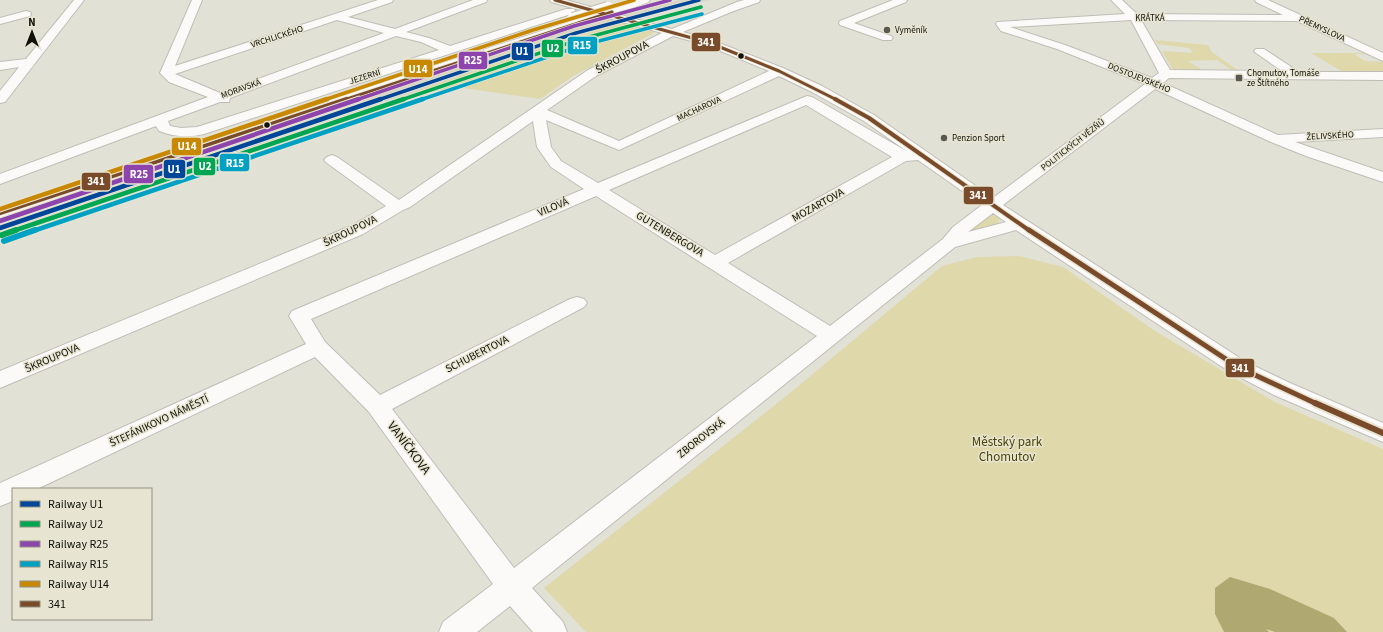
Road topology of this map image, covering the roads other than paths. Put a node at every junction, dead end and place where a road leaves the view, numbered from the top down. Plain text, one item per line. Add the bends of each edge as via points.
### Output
1 (79, 0) edge
2 (197, 0) edge
3 (388, 0) edge
4 (482, 0) edge
5 (555, 0) edge
6 (630, 0) edge
7 (645, 0) edge
8 (755, 0) edge
9 (902, 0) edge
10 (1116, 0) edge
11 (1260, 0) edge
12 (611, 9) junction
13 (26, 14) dead end
14 (337, 17) junction
15 (575, 17) junction
16 (1134, 18) junction
17 (1299, 18) junction
18 (0, 21) edge
19 (1001, 24) joint
20 (395, 32) junction
21 (673, 32) junction
22 (887, 38) dead end
23 (449, 50) junction
24 (1260, 51) dead end
25 (1383, 57) edge
26 (30, 62) junction
27 (0, 66) edge
28 (779, 72) junction
29 (166, 73) junction
30 (1166, 74) junction
31 (1297, 76) junction
32 (1383, 76) edge
33 (1153, 83) junction
34 (220, 97) junction
35 (0, 98) edge
36 (538, 111) junction
37 (252, 113) junction
38 (163, 124) dead end
39 (1383, 133) edge
40 (1276, 139) junction
41 (923, 155) junction
42 (903, 157) junction
43 (332, 160) dead end
44 (1383, 178) edge
45 (0, 179) edge
46 (596, 189) junction
47 (993, 205) junction
48 (0, 206) edge
49 (397, 206) junction
50 (0, 213) edge
51 (1019, 224) junction
52 (948, 243) junction
53 (716, 262) junction
54 (577, 303) dead end
55 (299, 316) joint
56 (832, 336) junction
57 (318, 347) junction
58 (0, 380) edge
59 (377, 406) junction
60 (1383, 433) edge
61 (15, 488) edge
62 (12, 489) edge
63 (0, 495) edge
64 (511, 586) junction
65 (454, 632) edge
66 (552, 632) edge

1 - 26 street
2 - 29 street
3 - 14 street, VRCHLICKÉHO
4 - 20 street, MORAVSKÁ
5 - 21 street
6 - 12 highway
7 - 12 highway
8 - 21 street, ŠKROUPOVA
9 - 22 street via 844,23
10 - 16 street
11 - 17 street, PŘEMYSLOVA
12 - 15 highway
13 - 18 street
14 - 20 street
14 - 29 street, VRCHLICKÉHO
15 - 23 street, JEZERNÍ
15 - 48 highway
15 - 50 highway
16 - 17 street, KRÁTKÁ
16 - 19 street, KRÁTKÁ
16 - 30 street
17 - 25 street, PŘEMYSLOVA
19 - 33 street, DOSTOJEVSKÉHO via 1005,29 1061,47
20 - 23 street
20 - 34 street, MORAVSKÁ
21 - 28 street via 710,43
21 - 36 street, ŠKROUPOVA via 625,54 592,73
23 - 37 street, JEZERNÍ
24 - 31 street
26 - 27 street
26 - 35 street
28 - 36 street, MACHAROVA via 619,146
28 - 41 street via 817,89 869,118
29 - 34 street via 173,79
30 - 31 street
30 - 33 street, POLITICKÝCH VĚZŇŮ
31 - 32 street
33 - 40 street, DOSTOJEVSKÉHO
33 - 47 street, POLITICKÝCH VĚZŇŮ
34 - 37 street
34 - 45 street, MORAVSKÁ
36 - 46 street, GUTENBERGOVA via 544,147 556,164
36 - 49 street, ŠKROUPOVA via 404,204
37 - 38 street, JEZERNÍ via 199,131 185,133 172,132 164,128
39 - 40 street, ŽELIVSKÉHO
40 - 44 street, DOSTOJEVSKÉHO
41 - 42 street, MOZARTOVA
41 - 47 street
42 - 46 street, VILOVÁ via 807,100
42 - 53 street, MOZARTOVA
43 - 49 street
46 - 53 street, GUTENBERGOVA
46 - 55 street, VILOVÁ
47 - 51 street
47 - 52 street, ZBOROVSKÁ via 959,231
49 - 58 street, ŠKROUPOVA via 357,230
51 - 52 street, ZBOROVSKÁ
51 - 60 street via 1238,367
52 - 56 street, ZBOROVSKÁ
53 - 56 street, GUTENBERGOVA
54 - 59 street, SCHUBERTOVA
55 - 57 street, VANÍČKOVA
56 - 64 street, ZBOROVSKÁ
57 - 59 street, VANÍČKOVA
57 - 61 street, ŠTEFÁNIKOVO NÁMĚSTÍ
59 - 64 street, VANÍČKOVA
62 - 63 street, ŠTEFÁNIKOVO NÁMĚSTÍ
64 - 65 street, ZBOROVSKÁ
64 - 66 street, VANÍČKOVA

